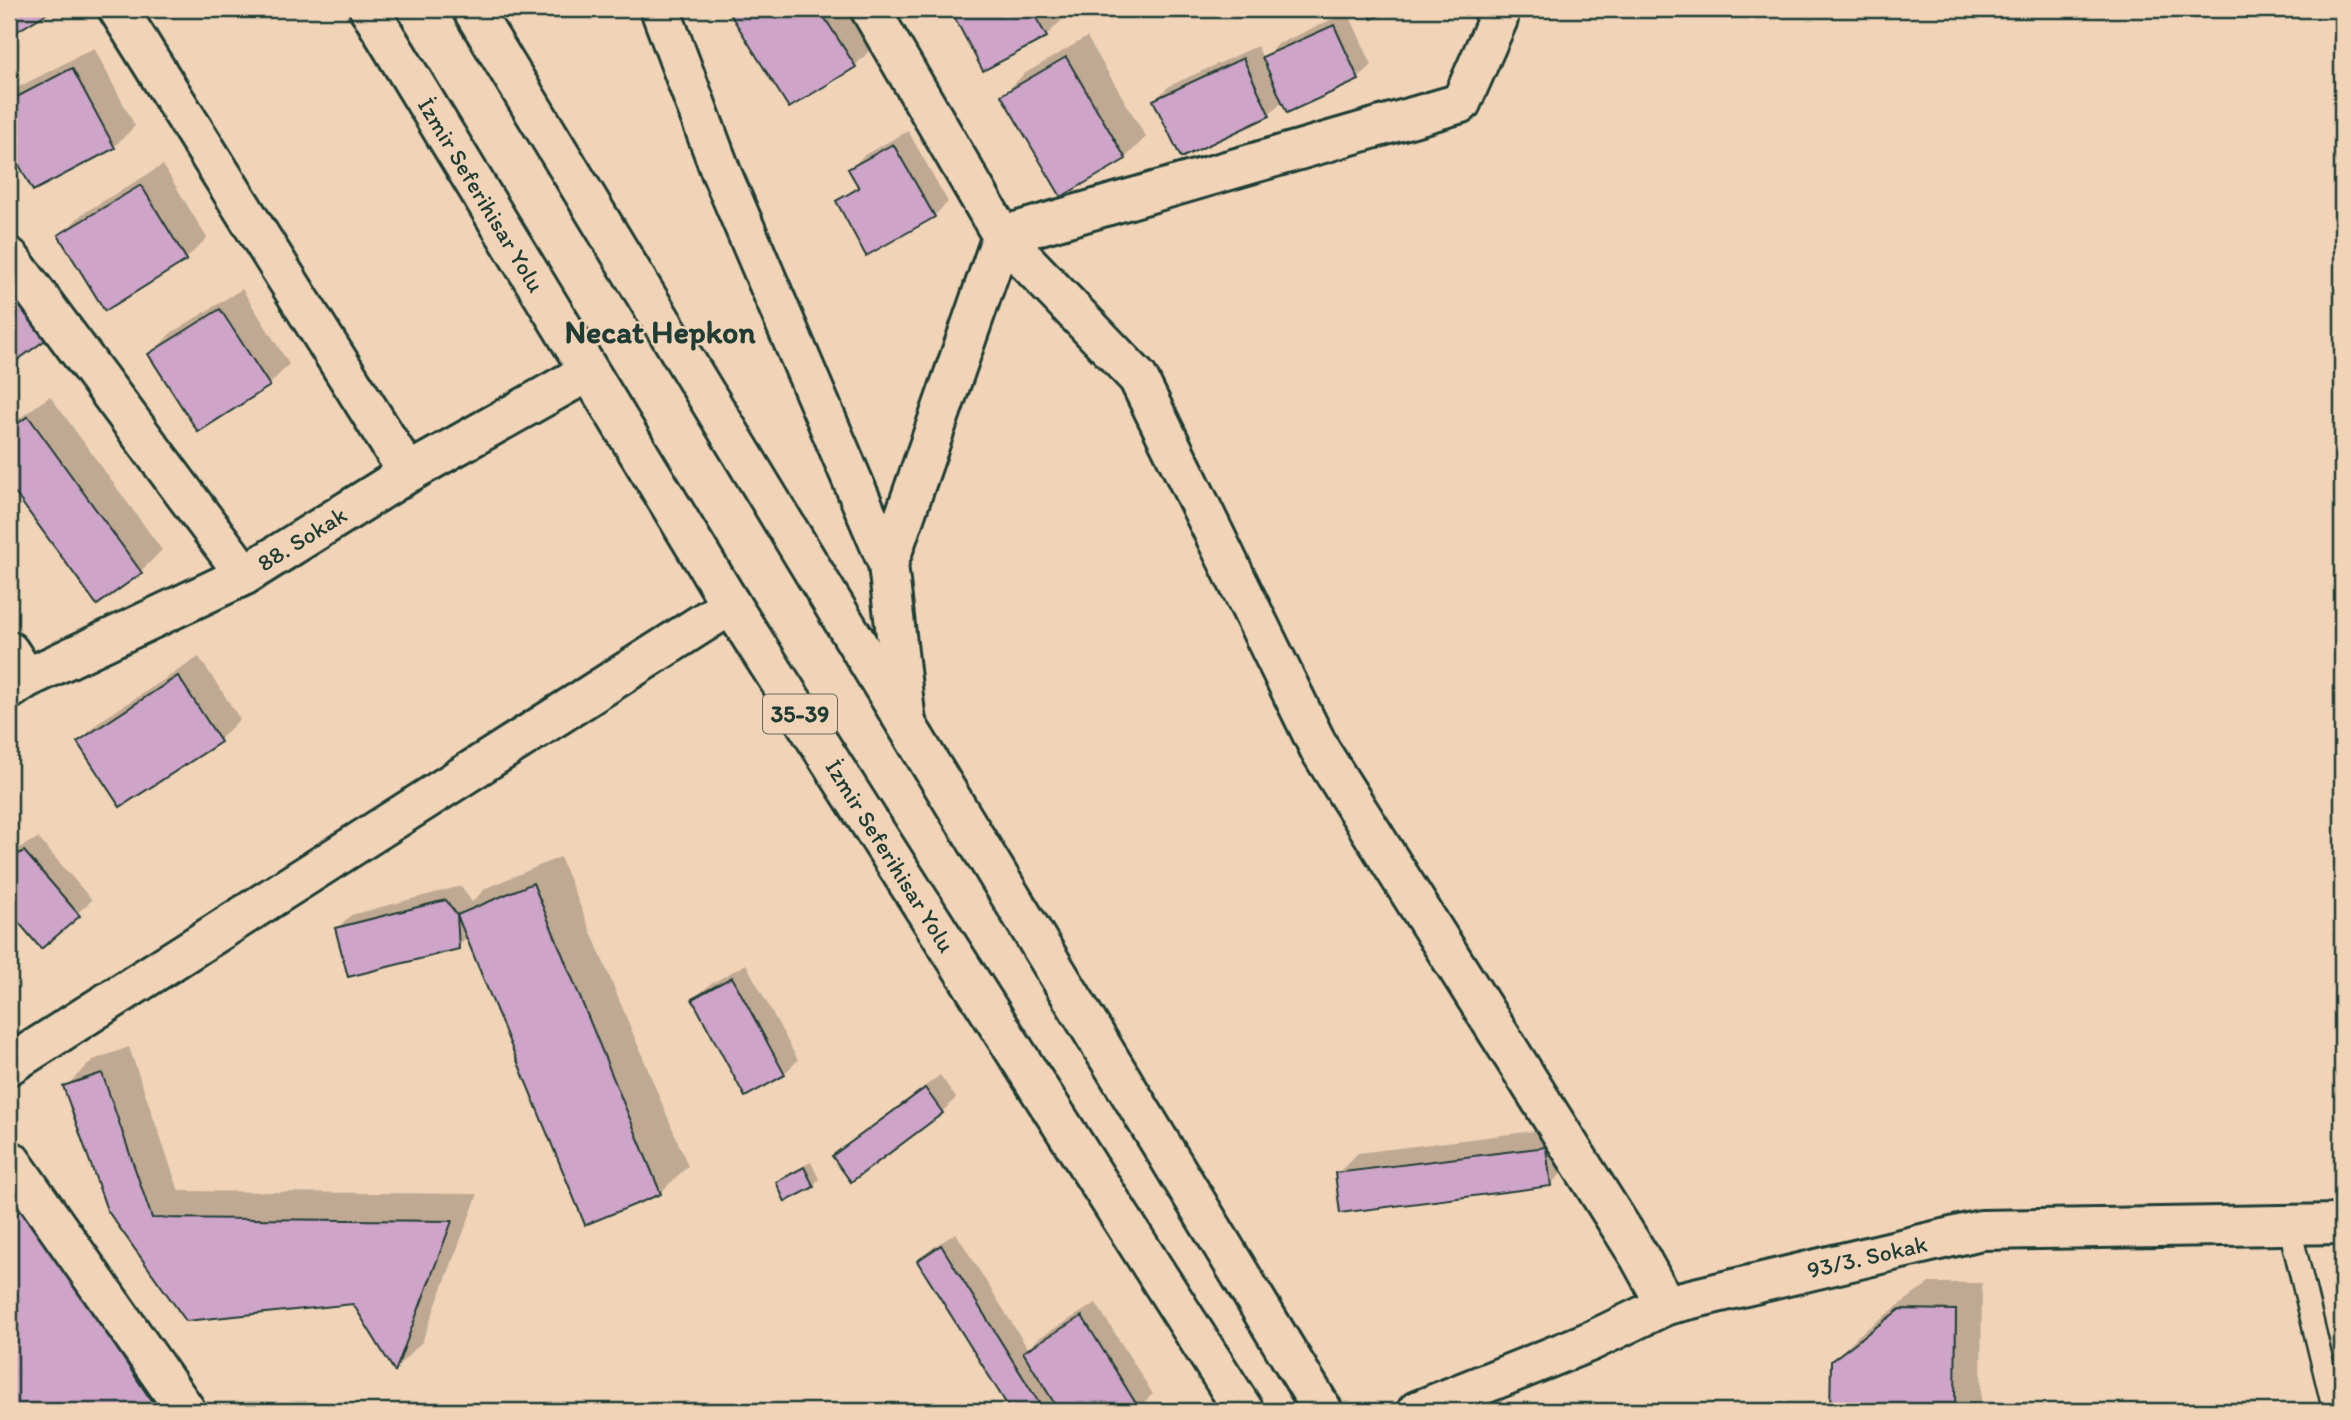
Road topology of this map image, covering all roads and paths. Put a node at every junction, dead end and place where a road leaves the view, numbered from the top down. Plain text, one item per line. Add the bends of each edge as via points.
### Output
1 (118, 9) edge
2 (369, 9) edge
3 (472, 9) edge
4 (660, 9) edge
5 (870, 9) edge
6 (1492, 9) edge
7 (1002, 236) junction
8 (9, 257) edge
9 (588, 372) junction
10 (408, 472) junction
11 (888, 565) junction
12 (245, 575) junction
13 (731, 605) junction
14 (15, 673) edge
15 (906, 723) junction
16 (9, 1065) edge
17 (9, 1160) edge
18 (2342, 1224) edge
19 (2290, 1225) junction
20 (1666, 1305) junction
21 (187, 1411) edge
22 (1244, 1411) edge
23 (1324, 1411) edge
24 (1417, 1411) edge
25 (2334, 1411) edge

1 - 10 street
2 - 9 street, İzmir Seferihisar Yolu / 35-39
3 - 15 street
4 - 11 street via 721,172
5 - 7 street
6 - 7 street via 1498,19 1461,103
7 - 11 street
7 - 20 street via 1138,377 1320,750
8 - 12 street
9 - 10 street, 88. Sokak
9 - 13 street, İzmir Seferihisar Yolu / 35-39
10 - 12 street, 88. Sokak
11 - 15 street
12 - 14 street, 88. Sokak
13 - 16 street
13 - 22 street, İzmir Seferihisar Yolu / 35-39
15 - 23 street
17 - 21 street
18 - 19 street, 93/3. Sokak
19 - 20 street, 93/3. Sokak via 1981,1230
19 - 25 lane
20 - 24 street, 93/3. Sokak via 1591,1341

